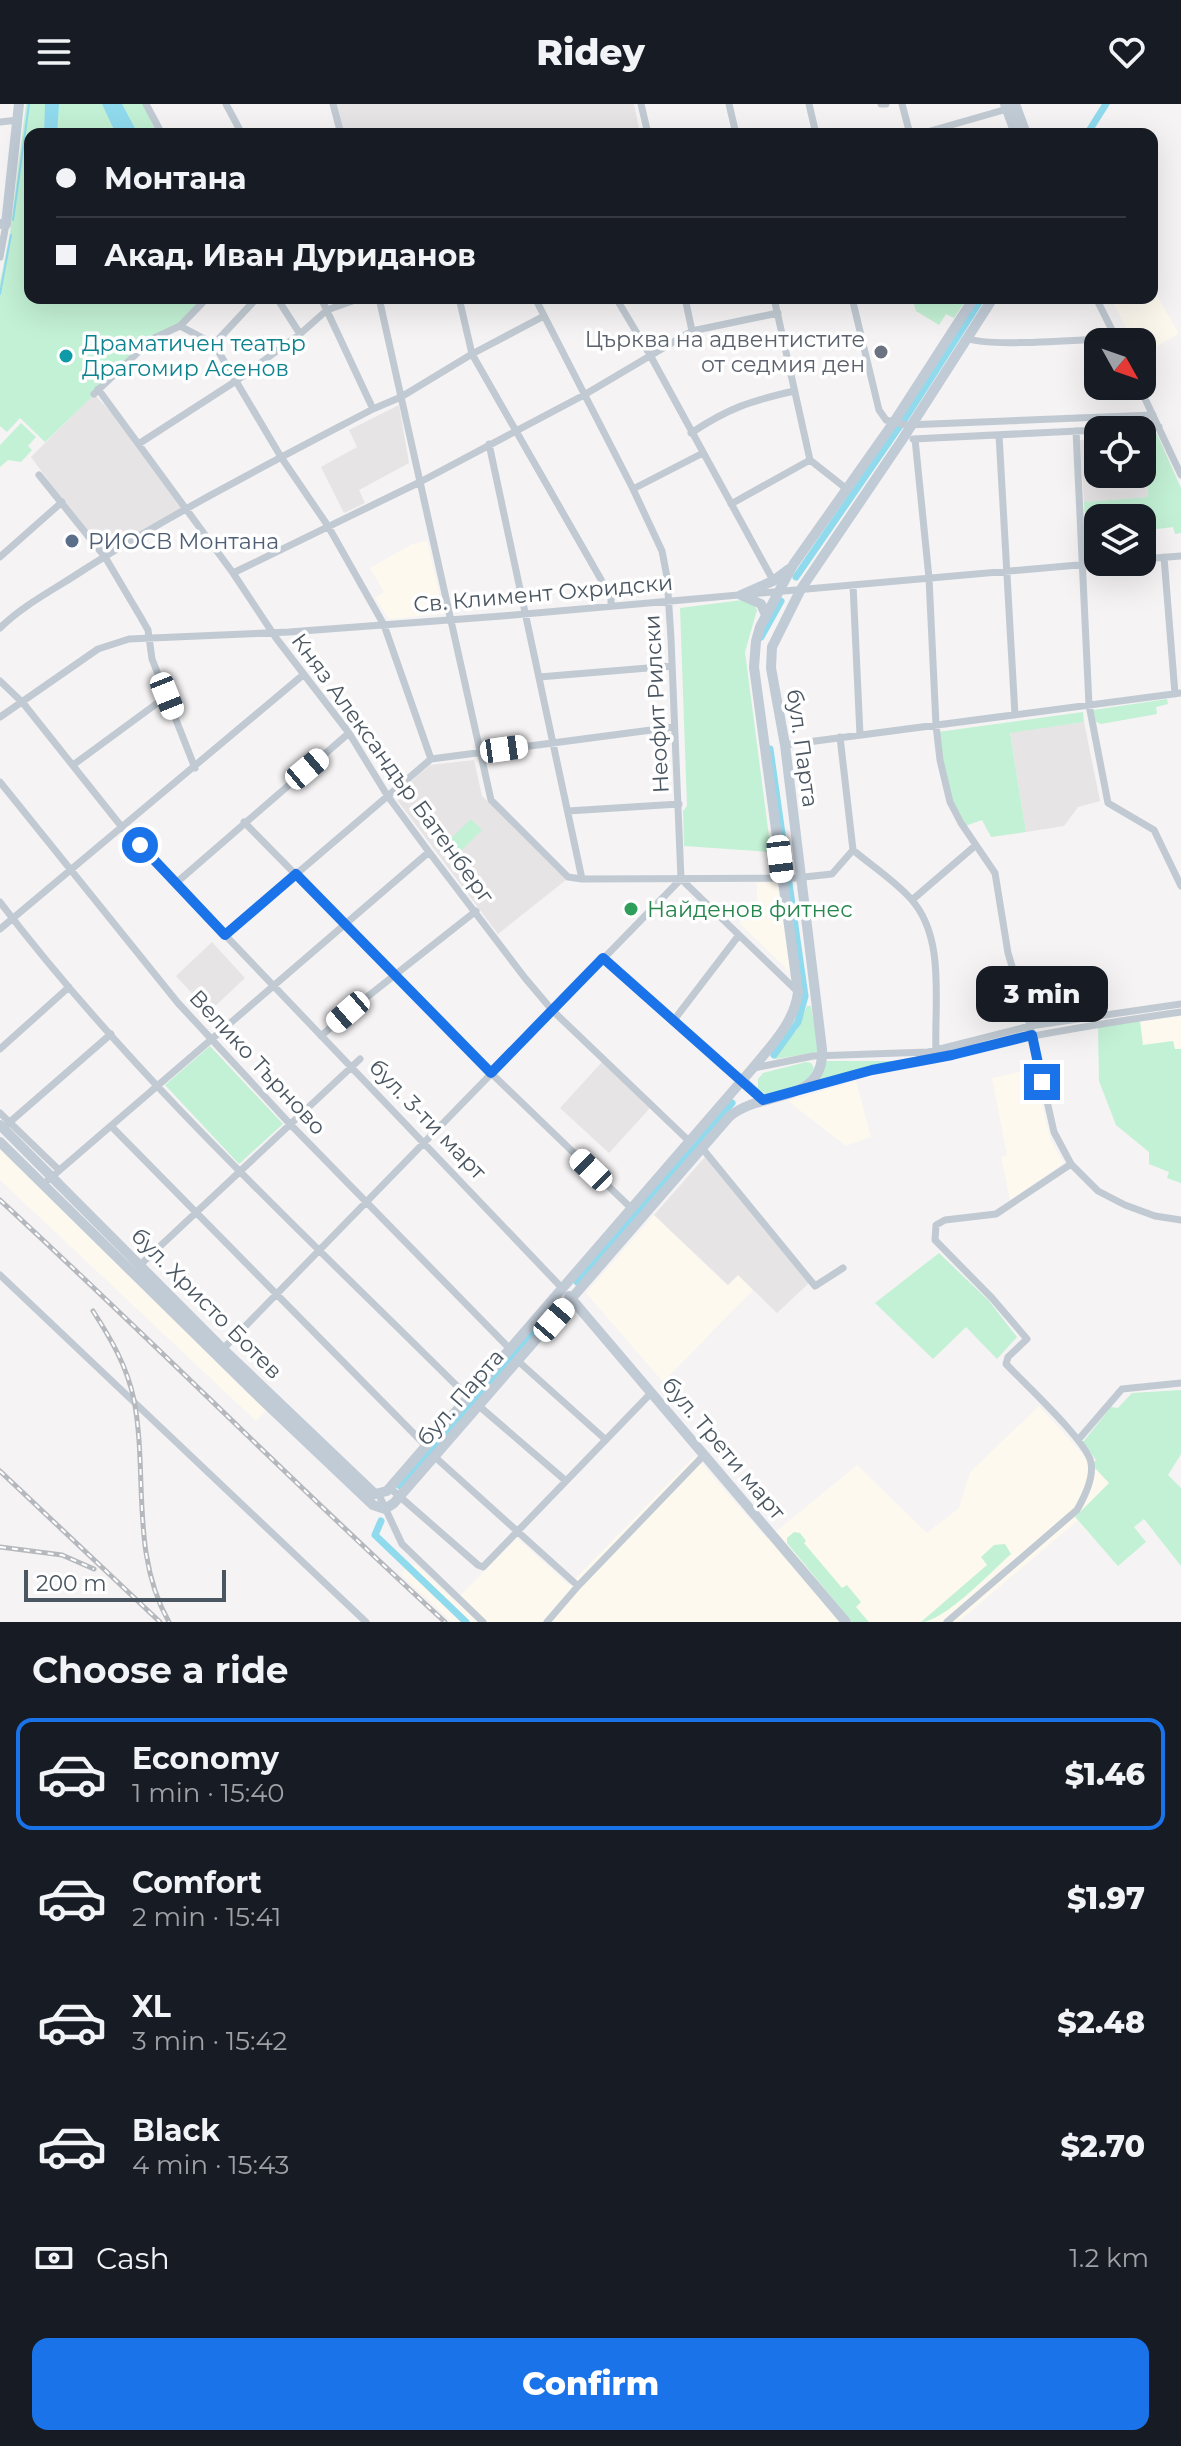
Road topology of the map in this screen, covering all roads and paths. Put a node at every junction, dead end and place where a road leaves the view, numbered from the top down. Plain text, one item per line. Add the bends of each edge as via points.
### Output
1 (19, 104) edge
2 (146, 104) edge
3 (226, 104) edge
4 (333, 104) edge
5 (641, 104) edge
6 (729, 104) edge
7 (809, 104) edge
8 (902, 104) edge
9 (1009, 106) edge
10 (18, 120) junction
11 (0, 122) edge
12 (159, 128) edge
13 (239, 128) edge
14 (339, 128) edge
15 (647, 128) edge
16 (735, 128) edge
17 (815, 128) edge
18 (908, 128) edge
19 (939, 128) edge
20 (1014, 128) edge
21 (1022, 128) edge
22 (3, 224) edge
23 (0, 257) edge
24 (201, 304) edge
25 (251, 304) edge
26 (281, 304) edge
27 (324, 304) edge
28 (344, 304) edge
29 (380, 304) edge
30 (460, 304) edge
31 (538, 304) edge
32 (620, 304) edge
33 (686, 304) edge
34 (776, 304) edge
35 (855, 304) edge
36 (971, 304) edge
37 (989, 304) edge
38 (1099, 304) edge
39 (327, 310) junction
40 (778, 313) junction
41 (544, 316) junction
42 (180, 326) junction
43 (1111, 328) edge
44 (692, 331) junction
45 (300, 334) junction
46 (967, 338) junction
47 (1084, 341) edge
48 (214, 344) junction
49 (472, 354) junction
50 (650, 355) junction
51 (236, 381) junction
52 (794, 391) junction
53 (584, 395) junction
54 (401, 397) junction
55 (1146, 400) edge
56 (373, 409) junction
57 (1153, 415) junction
58 (903, 424) junction
59 (1159, 427) junction
60 (513, 431) junction
61 (1076, 431) junction
62 (691, 433) junction
63 (999, 435) junction
64 (915, 439) junction
65 (902, 440) junction
66 (140, 443) junction
67 (489, 444) junction
68 (703, 453) junction
69 (281, 457) junction
70 (810, 460) junction
71 (39, 475) dead end
72 (1181, 475) edge
73 (420, 482) junction
74 (633, 489) junction
75 (848, 490) junction
76 (62, 502) junction
77 (731, 504) junction
78 (186, 509) junction
79 (328, 526) junction
80 (1181, 556) edge
81 (0, 557) edge
82 (105, 557) junction
83 (1164, 557) junction
84 (1156, 558) edge
85 (1082, 565) junction
86 (1007, 571) junction
87 (233, 573) junction
88 (929, 578) junction
89 (853, 585) junction
90 (776, 586) junction
91 (801, 589) junction
92 (741, 595) junction
93 (668, 601) junction
94 (611, 606) junction
95 (526, 614) junction
96 (766, 615) junction
97 (449, 618) junction
98 (384, 625) junction
99 (0, 628) edge
100 (272, 632) junction
101 (149, 638) junction
102 (672, 666) junction
103 (303, 675) junction
104 (539, 677) junction
105 (0, 681) edge
106 (1178, 693) edge
107 (167, 696) junction
108 (23, 703) junction
109 (1089, 705) junction
110 (1015, 715) junction
111 (0, 717) edge
112 (936, 725) junction
113 (674, 727) junction
114 (349, 733) junction
115 (860, 735) junction
116 (840, 737) junction
117 (553, 742) junction
118 (785, 745) junction
119 (480, 753) junction
120 (431, 759) junction
121 (73, 765) junction
122 (195, 768) junction
123 (0, 782) edge
124 (387, 795) junction
125 (679, 804) junction
126 (568, 811) junction
127 (244, 822) junction
128 (121, 826) junction
129 (976, 845) junction
130 (853, 850) junction
131 (429, 852) junction
132 (71, 868) junction
133 (296, 874) junction
134 (791, 878) junction
135 (582, 879) junction
136 (681, 879) junction
137 (176, 883) junction
138 (1181, 886) edge
139 (912, 900) junction
140 (0, 902) edge
141 (476, 911) junction
142 (13, 919) junction
143 (346, 924) junction
144 (0, 929) edge
145 (225, 935) junction
146 (739, 935) junction
147 (603, 958) junction
148 (396, 975) junction
149 (273, 986) junction
150 (69, 987) junction
151 (798, 992) junction
152 (1181, 1004) edge
153 (552, 1010) junction
154 (1181, 1012) edge
155 (674, 1020) junction
156 (1031, 1031) junction
157 (111, 1034) junction
158 (321, 1036) junction
159 (211, 1040) junction
160 (0, 1049) edge
161 (936, 1054) junction
162 (822, 1056) junction
163 (360, 1059) dead end
164 (351, 1067) junction
165 (752, 1069) junction
166 (491, 1073) junction
167 (742, 1080) junction
168 (157, 1087) junction
169 (755, 1091) junction
170 (800, 1091) junction
171 (763, 1100) junction
172 (0, 1113) edge
173 (290, 1124) junction
174 (5, 1125) edge
175 (111, 1126) junction
176 (0, 1142) edge
177 (690, 1142) junction
178 (423, 1143) junction
179 (702, 1148) junction
180 (1071, 1164) junction
181 (239, 1172) junction
182 (51, 1177) junction
183 (367, 1201) junction
184 (631, 1208) junction
185 (197, 1212) junction
186 (1181, 1220) edge
187 (320, 1249) junction
188 (140, 1265) junction
189 (843, 1268) dead end
190 (0, 1275) edge
191 (562, 1288) junction
192 (277, 1294) junction
193 (571, 1299) junction
194 (226, 1346) junction
195 (510, 1349) junction
196 (518, 1361) junction
197 (1181, 1383) edge
198 (652, 1392) junction
199 (468, 1397) junction
200 (479, 1406) junction
201 (606, 1440) junction
202 (1078, 1440) junction
203 (426, 1446) junction
204 (704, 1455) junction
205 (435, 1457) junction
206 (566, 1481) junction
207 (390, 1488) junction
208 (379, 1495) junction
209 (400, 1497) junction
210 (385, 1509) junction
211 (517, 1532) junction
212 (578, 1586) junction
213 (366, 1622) edge
214 (483, 1622) edge
215 (547, 1622) edge
216 (846, 1622) edge
217 (947, 1622) edge

1 - 10 main road
2 - 12 street
3 - 13 street
4 - 14 street
5 - 15 street
6 - 16 street
7 - 17 street
8 - 18 street
9 - 19 street
9 - 20 main road
9 - 21 main road
10 - 11 street
10 - 22 main road
22 - 23 street
24 - 42 street
25 - 48 street
26 - 45 street
27 - 39 street
28 - 39 street
29 - 54 street
30 - 49 street
31 - 41 street, Неофит Рилски
32 - 50 street
33 - 44 street
34 - 40 street
35 - 58 street via 879,410 886,420
36 - 58 main road, бул. Парта
37 - 46 main road, бул. Парта
38 - 43 street
39 - 45 street
39 - 56 street
40 - 44 street
40 - 52 street
41 - 49 street
41 - 53 street, Неофит Рилски
42 - 48 street
42 - 66 street, Княз Александър Батенберг via 152,339 96,392
44 - 50 street
45 - 51 street
46 - 47 street
46 - 58 main road, бул. Парта
48 - 51 street
49 - 54 street
49 - 60 street
50 - 53 street
50 - 62 street
51 - 66 street
51 - 69 street
52 - 62 street via 725,411
52 - 70 street
53 - 60 street
53 - 74 street, Неофит Рилски
54 - 56 street
54 - 73 street
55 - 57 street
56 - 69 street
57 - 58 street
57 - 59 street
58 - 65 main road, бул. Парта
58 - 75 main road, бул. Парта
59 - 61 street
59 - 72 street
60 - 67 street
60 - 94 street via 611,597
61 - 63 street
61 - 85 street
62 - 68 street
63 - 64 street
63 - 86 street
64 - 65 street
64 - 88 street
65 - 91 main road, бул. Парта
66 - 78 street, Княз Александър Батенберг
67 - 73 street
67 - 95 street
68 - 74 street
68 - 77 street
69 - 78 street
69 - 79 street
70 - 75 street
70 - 77 street
71 - 76 street
73 - 79 street
73 - 97 street
74 - 93 street, Неофит Рилски via 662,551
75 - 90 main road, бул. Парта
76 - 81 street
76 - 82 street
77 - 90 street
78 - 82 street
78 - 87 street, Княз Александър Батенберг
79 - 87 street
79 - 98 street
80 - 83 street
82 - 99 street
82 - 101 street
83 - 84 street
83 - 106 street
85 - 86 street
85 - 109 street
86 - 88 street
86 - 110 street
87 - 100 street, Княз Александър Батенберг
88 - 89 street
88 - 112 street
89 - 91 street
89 - 115 street
90 - 91 street
90 - 92 main road
90 - 96 main road, бул. Парта
91 - 118 main road, бул. Парта via 770,657
92 - 93 street, Св. Климент Охридски
92 - 96 main road via 761,604
93 - 94 street, Св. Климент Охридски
93 - 102 street, Неофит Рилски
94 - 95 street, Св. Климент Охридски
95 - 97 street, Св. Климент Охридски
95 - 104 street
96 - 134 main road, бул. Парта via 754,667
97 - 98 street, Св. Климент Охридски
97 - 119 street
98 - 100 street, Св. Климент Охридски
98 - 120 street
100 - 101 street, Св. Климент Охридски
100 - 103 street, Княз Александър Батенберг
101 - 107 street
101 - 108 street, Св. Климент Охридски via 98,649
102 - 104 street
102 - 113 street, Неофит Рилски
103 - 114 street, Княз Александър Батенберг
103 - 122 street
104 - 117 street
105 - 108 street, бул. 3-ти март
106 - 109 street
107 - 121 street
107 - 122 street
108 - 111 street, Св. Климент Охридски
108 - 121 street, бул. 3-ти март
109 - 110 street
109 - 138 street via 1108,803 1154,830
110 - 112 street
112 - 115 street
112 - 129 street via 950,802
113 - 117 street
113 - 125 street, Неофит Рилски
114 - 124 street, Княз Александър Батенберг
114 - 127 street
115 - 116 street
116 - 118 street
116 - 130 street
117 - 119 street
117 - 126 street
118 - 134 main road, бул. Парта
119 - 120 street
119 - 135 street via 491,800 570,879
120 - 124 street
121 - 128 street, бул. 3-ти март
122 - 128 street
123 - 132 street, Велико Търново
124 - 131 street, Княз Александър Батенберг
124 - 133 street
125 - 126 street
125 - 136 street, Неофит Рилски
126 - 135 street
127 - 133 street
127 - 137 street
128 - 132 street
128 - 137 street, бул. 3-ти март
129 - 139 street
129 - 156 street via 995,873 1008,953
130 - 134 street via 832,874
130 - 139 street
131 - 141 street, Княз Александър Батенберг
131 - 143 street
132 - 142 street
132 - 159 street, Велико Търново
133 - 143 street
133 - 145 street
134 - 136 street
134 - 151 main road, бул. Парта
134 - 162 main road, бул. Парта
135 - 136 street
136 - 146 street
136 - 147 street
137 - 145 street, бул. 3-ти март
139 - 161 street via 935,957
140 - 142 street
141 - 148 street
141 - 153 street, Княз Александър Батенберг
142 - 144 street
142 - 150 street
143 - 148 street
143 - 149 street
145 - 149 street, бул. 3-ти март
146 - 151 street
146 - 155 street
147 - 153 street
147 - 155 street
148 - 158 street
148 - 166 street
149 - 158 street, бул. 3-ти март
149 - 159 street
150 - 157 street
150 - 160 street
151 - 165 main road, бул. Парта via 784,1028
152 - 156 street
153 - 166 street
153 - 177 street, Княз Александър Батенберг
154 - 156 street
155 - 167 street
156 - 161 street
156 - 180 street via 1046,1106
157 - 168 street
157 - 174 street
158 - 164 street, бул. 3-ти март
159 - 168 street
159 - 173 street, Велико Търново
161 - 162 street
161 - 170 street
162 - 165 street
162 - 170 main road via 817,1076
163 - 164 street
164 - 173 street
164 - 178 street, бул. 3-ти март
165 - 167 main road, бул. Парта
165 - 169 main road
166 - 178 street
166 - 184 street
167 - 169 main road
167 - 177 main road, бул. Парта
168 - 175 street
168 - 181 street
169 - 171 main road
170 - 171 main road, бул. Парта
171 - 179 main road, бул. Парта via 735,1112
172 - 174 street
173 - 181 street
173 - 183 street, Велико Търново
174 - 182 main road, бул. Христо Ботев
175 - 182 street
175 - 185 street
176 - 182 main road, бул. Христо Ботев
177 - 184 main road, бул. Парта
178 - 183 street
178 - 191 street, бул. 3-ти март
179 - 189 street via 815,1286
179 - 193 main road, бул. Парта
180 - 186 street via 1115,1201
180 - 202 street via 996,1214 940,1222 934,1235 1027,1339 1006,1364
181 - 185 street
181 - 187 street
182 - 188 main road, бул. Христо Ботев
182 - 210 main road, бул. Христо Ботев via 310,1446 373,1505
183 - 187 street
183 - 195 street, Велико Търново
184 - 191 main road, бул. Парта
185 - 188 street
185 - 192 street
187 - 192 street
187 - 199 street
188 - 194 main road, бул. Христо Ботев
190 - 213 street
191 - 193 main road, бул. 3-ти март
191 - 195 main road, бул. Парта
192 - 194 street
192 - 203 street
193 - 196 main road, бул. Парта
193 - 198 main road, бул. Трети март
194 - 208 main road, бул. Христо Ботев
195 - 199 main road, бул. Парта
196 - 200 main road, бул. Парта
196 - 201 street
197 - 202 street via 1122,1389
198 - 201 street
198 - 204 main road, бул. Трети март
199 - 203 main road, бул. Парта
200 - 205 main road, бул. Парта
200 - 206 street
201 - 206 street
202 - 217 street via 1090,1458 1091,1474 1077,1510
203 - 207 main road, бул. Парта
204 - 212 street
204 - 216 main road, бул. Трети март
205 - 209 main road, бул. Парта
205 - 211 street
206 - 211 street
207 - 208 main road, бул. Парта
207 - 209 street
208 - 210 street, бул. Христо Ботев
209 - 210 main road, бул. Парта
209 - 211 street via 480,1567
210 - 214 street, бул. Христо Ботев via 402,1544
211 - 212 street
212 - 215 street

